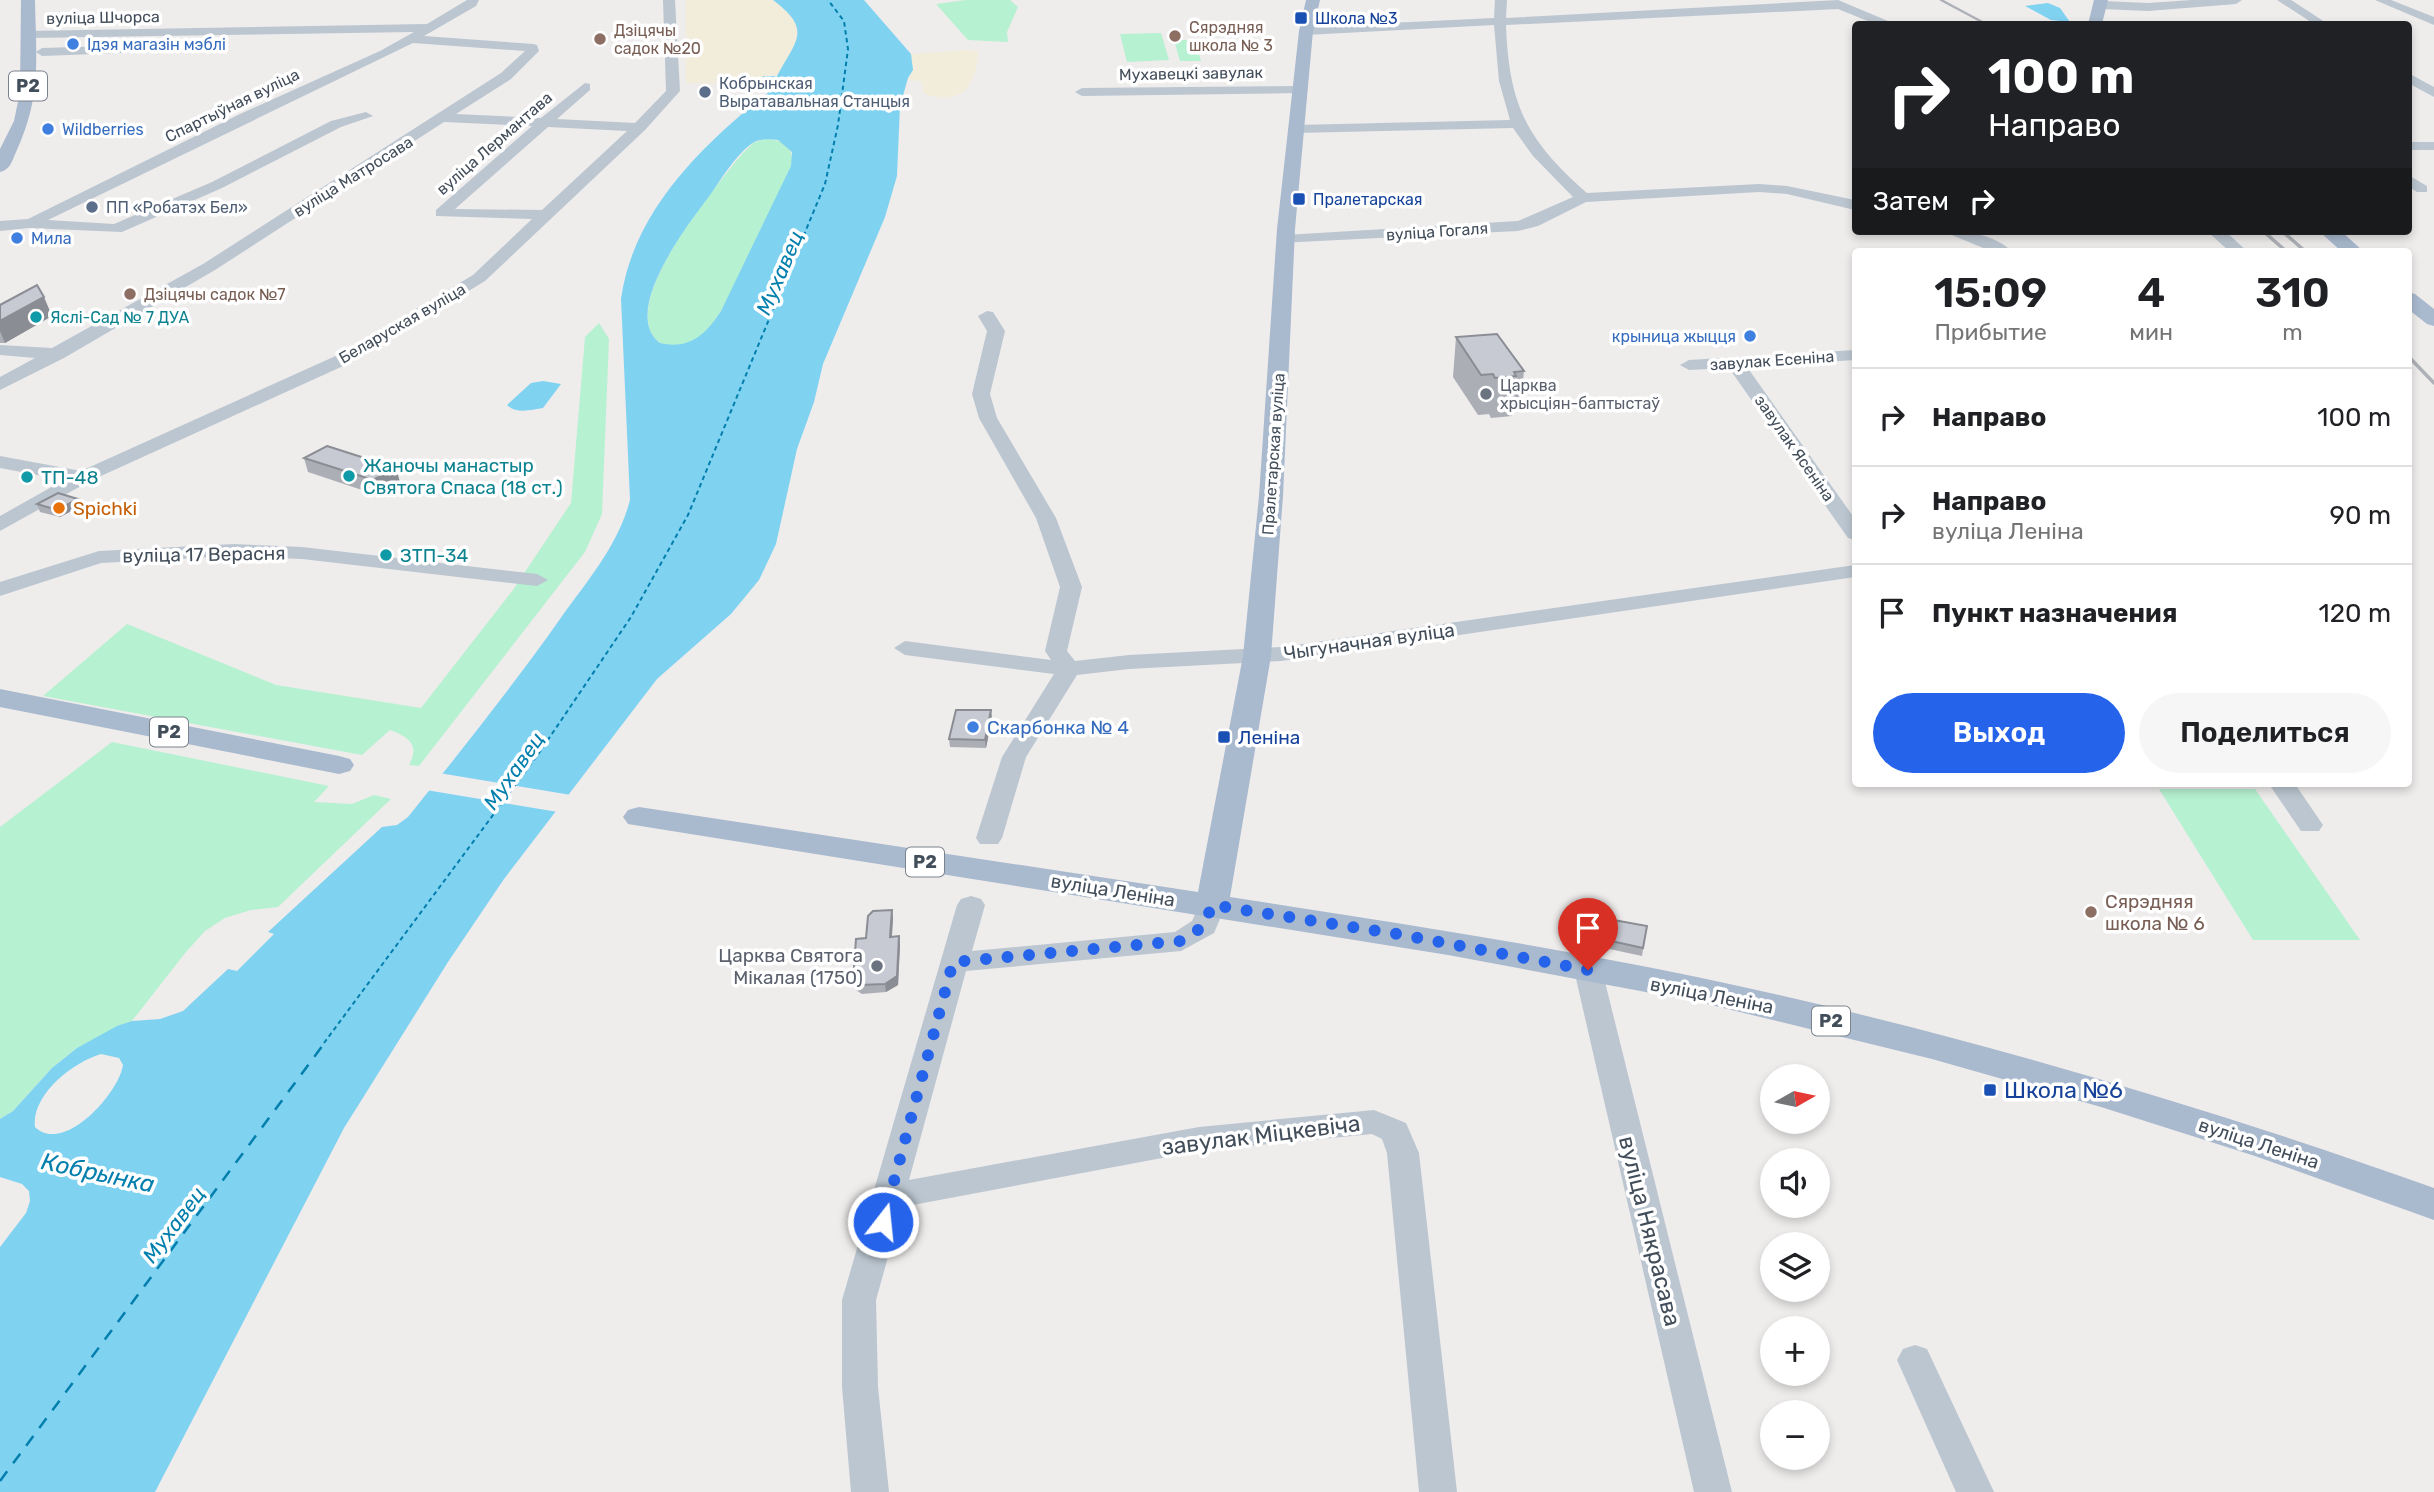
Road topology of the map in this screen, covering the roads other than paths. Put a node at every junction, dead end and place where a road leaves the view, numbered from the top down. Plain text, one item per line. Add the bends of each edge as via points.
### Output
1 (28, 0) edge
2 (669, 0) edge
3 (1313, 0) edge
4 (1501, 0) edge
5 (2235, 0) edge
6 (2283, 0) edge
7 (2381, 0) edge
8 (489, 1) edge
9 (472, 2) edge
10 (1834, 2) edge
11 (2101, 2) edge
12 (1498, 20) junction
13 (2434, 20) edge
14 (1877, 21) edge
15 (2096, 21) edge
16 (2317, 21) edge
17 (431, 28) junction
18 (1307, 31) junction
19 (29, 34) junction
20 (412, 39) junction
21 (174, 47) dead end
22 (42, 52) dead end
23 (2412, 79) edge
24 (584, 87) dead end
25 (1301, 89) junction
26 (2412, 89) edge
27 (2430, 90) edge
28 (1082, 92) dead end
29 (366, 116) dead end
30 (443, 118) junction
31 (543, 123) junction
32 (1518, 124) junction
33 (640, 127) junction
34 (1296, 129) junction
35 (2412, 146) edge
36 (2434, 146) edge
37 (0, 167) edge
38 (2412, 182) edge
39 (2422, 189) dead end
40 (1583, 198) junction
41 (1852, 204) edge
42 (546, 215) junction
43 (31, 223) junction
44 (0, 226) edge
45 (1962, 235) edge
46 (2220, 235) edge
47 (2334, 235) edge
48 (1285, 240) junction
49 (1998, 248) edge
50 (2235, 248) edge
51 (2349, 248) edge
52 (2412, 301) edge
53 (987, 316) dead end
54 (2434, 320) edge
55 (0, 350) edge
56 (58, 354) junction
57 (1852, 355) edge
58 (1735, 363) junction
59 (1689, 365) dead end
60 (0, 385) edge
61 (0, 462) edge
62 (83, 477) junction
63 (0, 525) edge
64 (1852, 530) edge
65 (1852, 571) edge
66 (537, 580) dead end
67 (0, 589) edge
68 (905, 648) dead end
69 (1257, 656) junction
70 (1069, 669) junction
71 (0, 698) edge
72 (339, 765) dead end
73 (2283, 787) edge
74 (639, 817) dead end
75 (2310, 825) dead end
76 (989, 838) dead end
77 (971, 905) dead end
78 (1212, 905) junction
79 (953, 962) junction
80 (1588, 970) junction
81 (891, 1196) junction
82 (2434, 1204) edge
83 (1915, 1360) dead end
84 (870, 1492) edge
85 (1438, 1492) edge
86 (1713, 1492) edge
87 (1975, 1492) edge

1 - 19 main road, Р2
2 - 33 street, Беларуская вуліца via 675,84
3 - 18 main road, Пралетарская вуліца
4 - 12 street
5 - 11 street via 2158,6
6 - 16 street
7 - 13 street
8 - 9 street
9 - 17 street, Спартыўная вуліца
10 - 12 street
10 - 14 street
11 - 15 main road
12 - 18 street
12 - 32 street
17 - 19 street, вуліца Шчорса
17 - 20 street, Спартыўная вуліца
18 - 25 main road, Пралетарская вуліца
19 - 37 main road, Р2 via 20,63 27,92 22,121
20 - 30 street, вуліца Матросава via 533,48 506,76
20 - 43 street, Спартыўная вуліца
21 - 22 street
23 - 27 street
24 - 31 street, вуліца Лермантава
25 - 28 street, Мухавецкі завулак
25 - 34 main road, Пралетарская вуліца
26 - 27 street
29 - 43 street via 336,124 217,185 116,229
30 - 31 street
30 - 56 street, вуліца Матросава via 209,267
31 - 33 street
31 - 42 street, вуліца Лермантава via 441,212
32 - 34 street
32 - 40 street
33 - 42 street, Беларуская вуліца
34 - 48 main road, Пралетарская вуліца
35 - 36 street
38 - 39 street
40 - 41 street, вуліца Гогаля via 1759,188
40 - 48 street, вуліца Гогаля via 1518,226
42 - 62 street, Беларуская вуліца via 479,278 346,358
43 - 44 street, Спартыўная вуліца
45 - 49 street
46 - 50 street
47 - 51 main road
48 - 69 main road, Пралетарская вуліца
52 - 54 main road
53 - 70 street via 996,331 981,394 988,418 1046,518 1071,587 1056,651
55 - 56 street
56 - 60 street, вуліца Матросава
57 - 58 street, завулак Есеніна
58 - 59 street, завулак Есеніна
58 - 64 street, завулак Ясеніна
61 - 62 street
62 - 63 street, Беларуская вуліца
65 - 69 street, Чыгуначная вуліца
66 - 67 street, вуліца 17 Верасня via 302,552 234,550 99,557
68 - 70 street, Чыгуначная вуліца
69 - 70 street, Чыгуначная вуліца
69 - 78 main road, Пралетарская вуліца
70 - 76 street via 1014,757
71 - 72 main road, Р2
73 - 75 street
74 - 78 main road, вуліца Леніна / Р2
77 - 79 street
78 - 79 street via 1204,926 1181,941
78 - 80 main road, вуліца Леніна / Р2
79 - 81 street
80 - 82 main road, вуліца Леніна / Р2 via 1756,1002 1994,1062 2214,1128
80 - 86 street, вуліца Някрасава
81 - 84 street via 859,1300 860,1387
81 - 85 street, завулак Міцкевіча via 1199,1139 1374,1122 1395,1131 1403,1153
83 - 87 street

